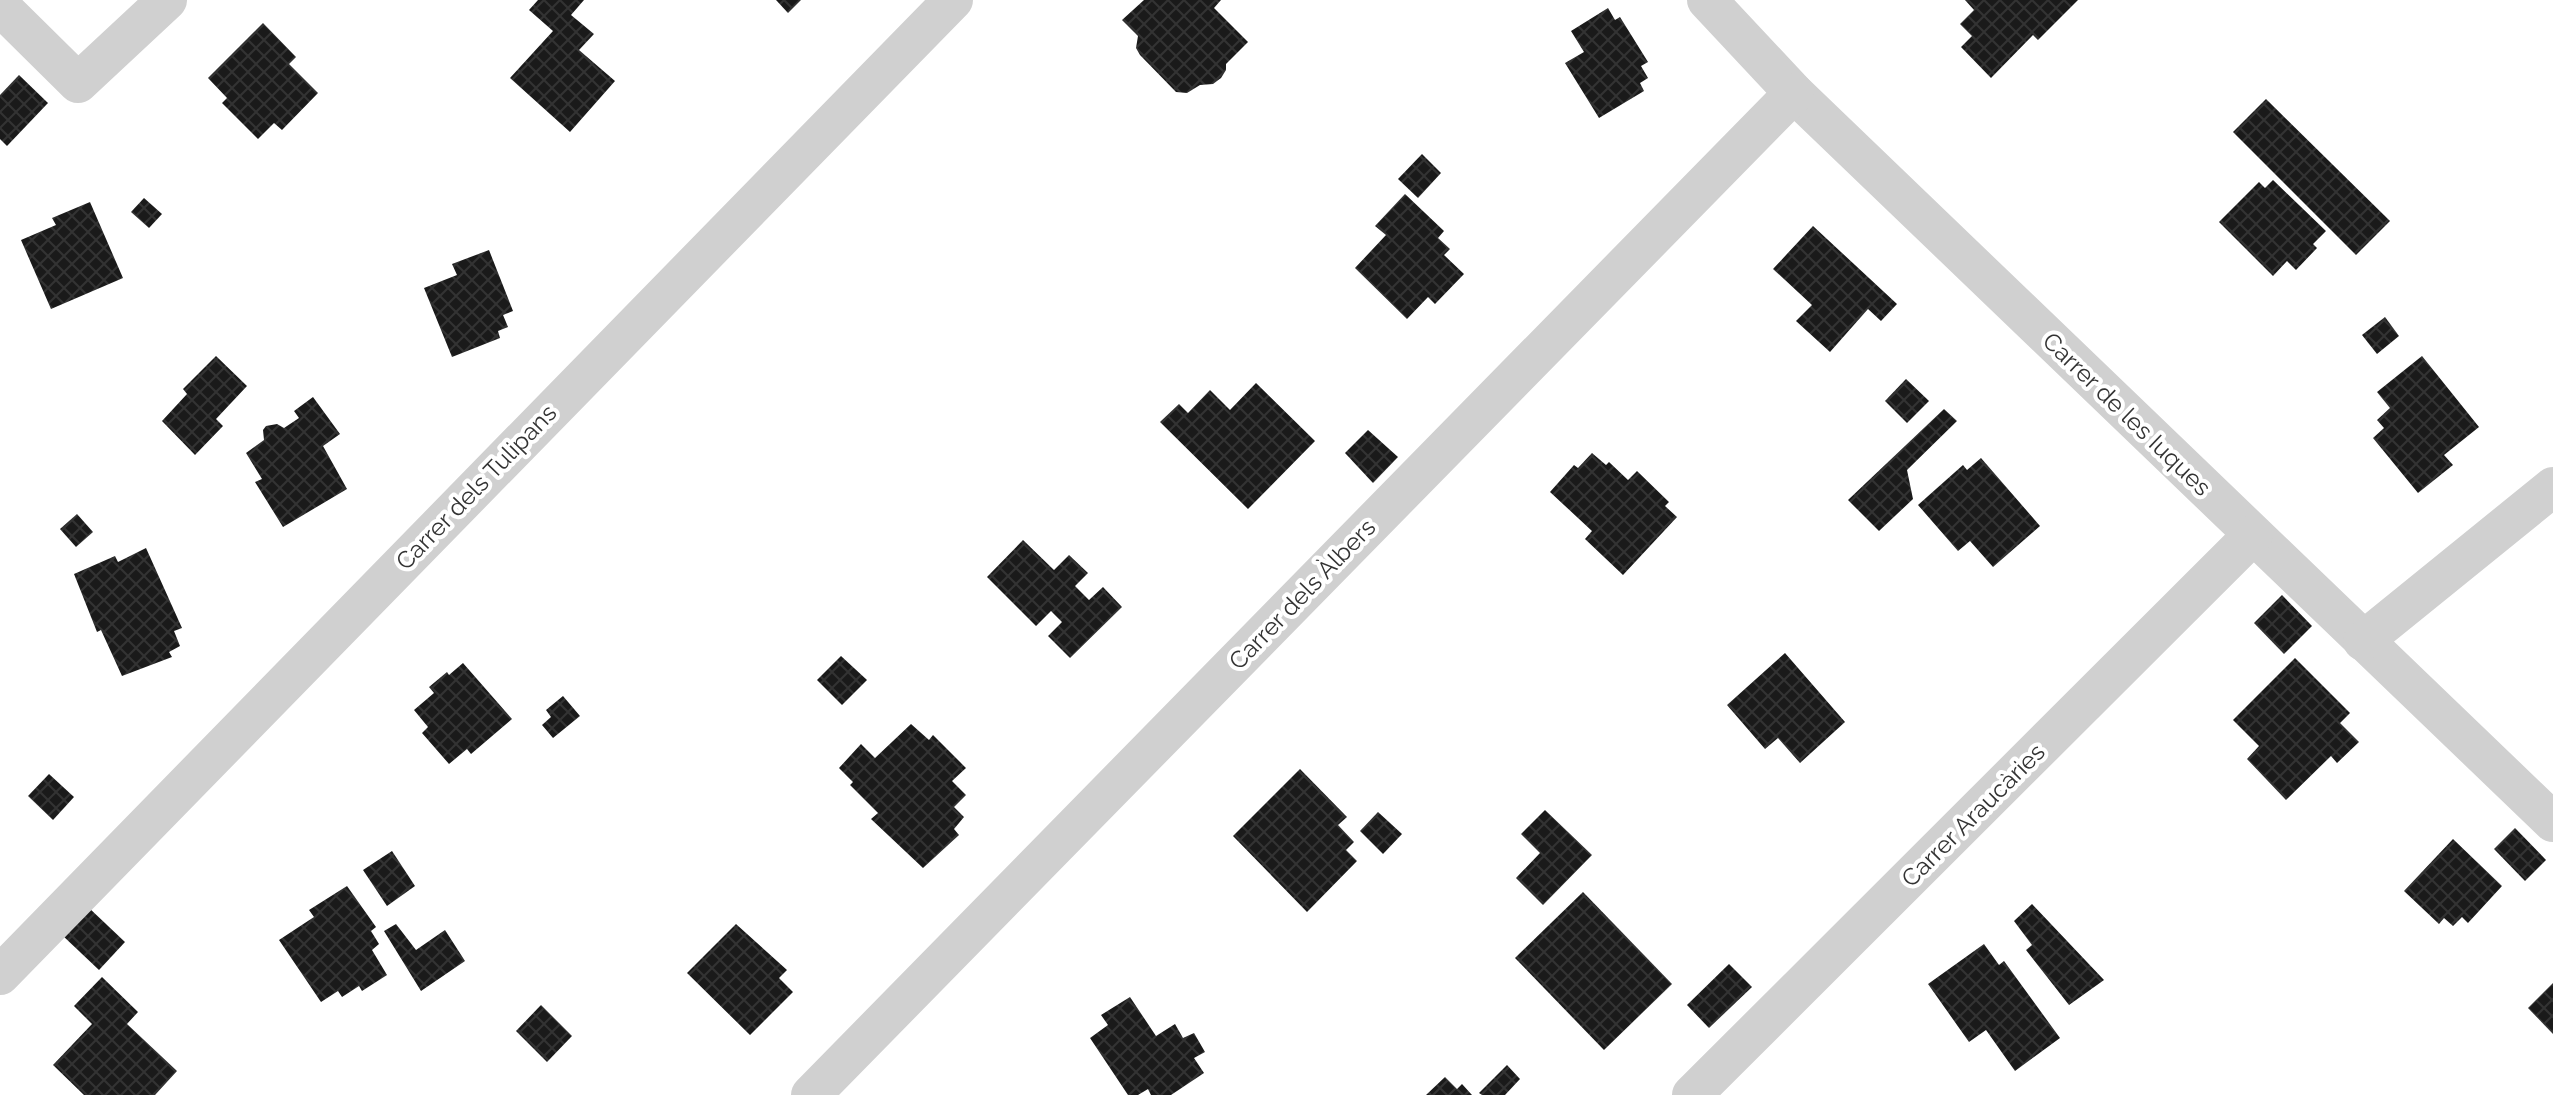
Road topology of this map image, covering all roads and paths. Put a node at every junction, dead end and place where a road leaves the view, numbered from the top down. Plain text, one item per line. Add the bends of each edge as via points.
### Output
1 (167, 0) edge
2 (953, 0) edge
3 (1707, 0) edge
4 (0, 6) edge
5 (1794, 93) junction
6 (2553, 487) edge
7 (2253, 535) junction
8 (2363, 641) junction
9 (2553, 822) edge
10 (0, 975) edge
11 (811, 1095) edge
12 (1692, 1095) edge

1 - 4 street via 78,83
2 - 10 street, Carrer dels Tulipans
3 - 5 street, Carrer de les Iuques
5 - 7 street, Carrer de les Iuques
5 - 11 street, Carrer dels Àlbers
6 - 8 street
7 - 8 street, Carrer de les Iuques
7 - 12 street, Carrer Araucàries
8 - 9 street, Carrer de les Iuques

